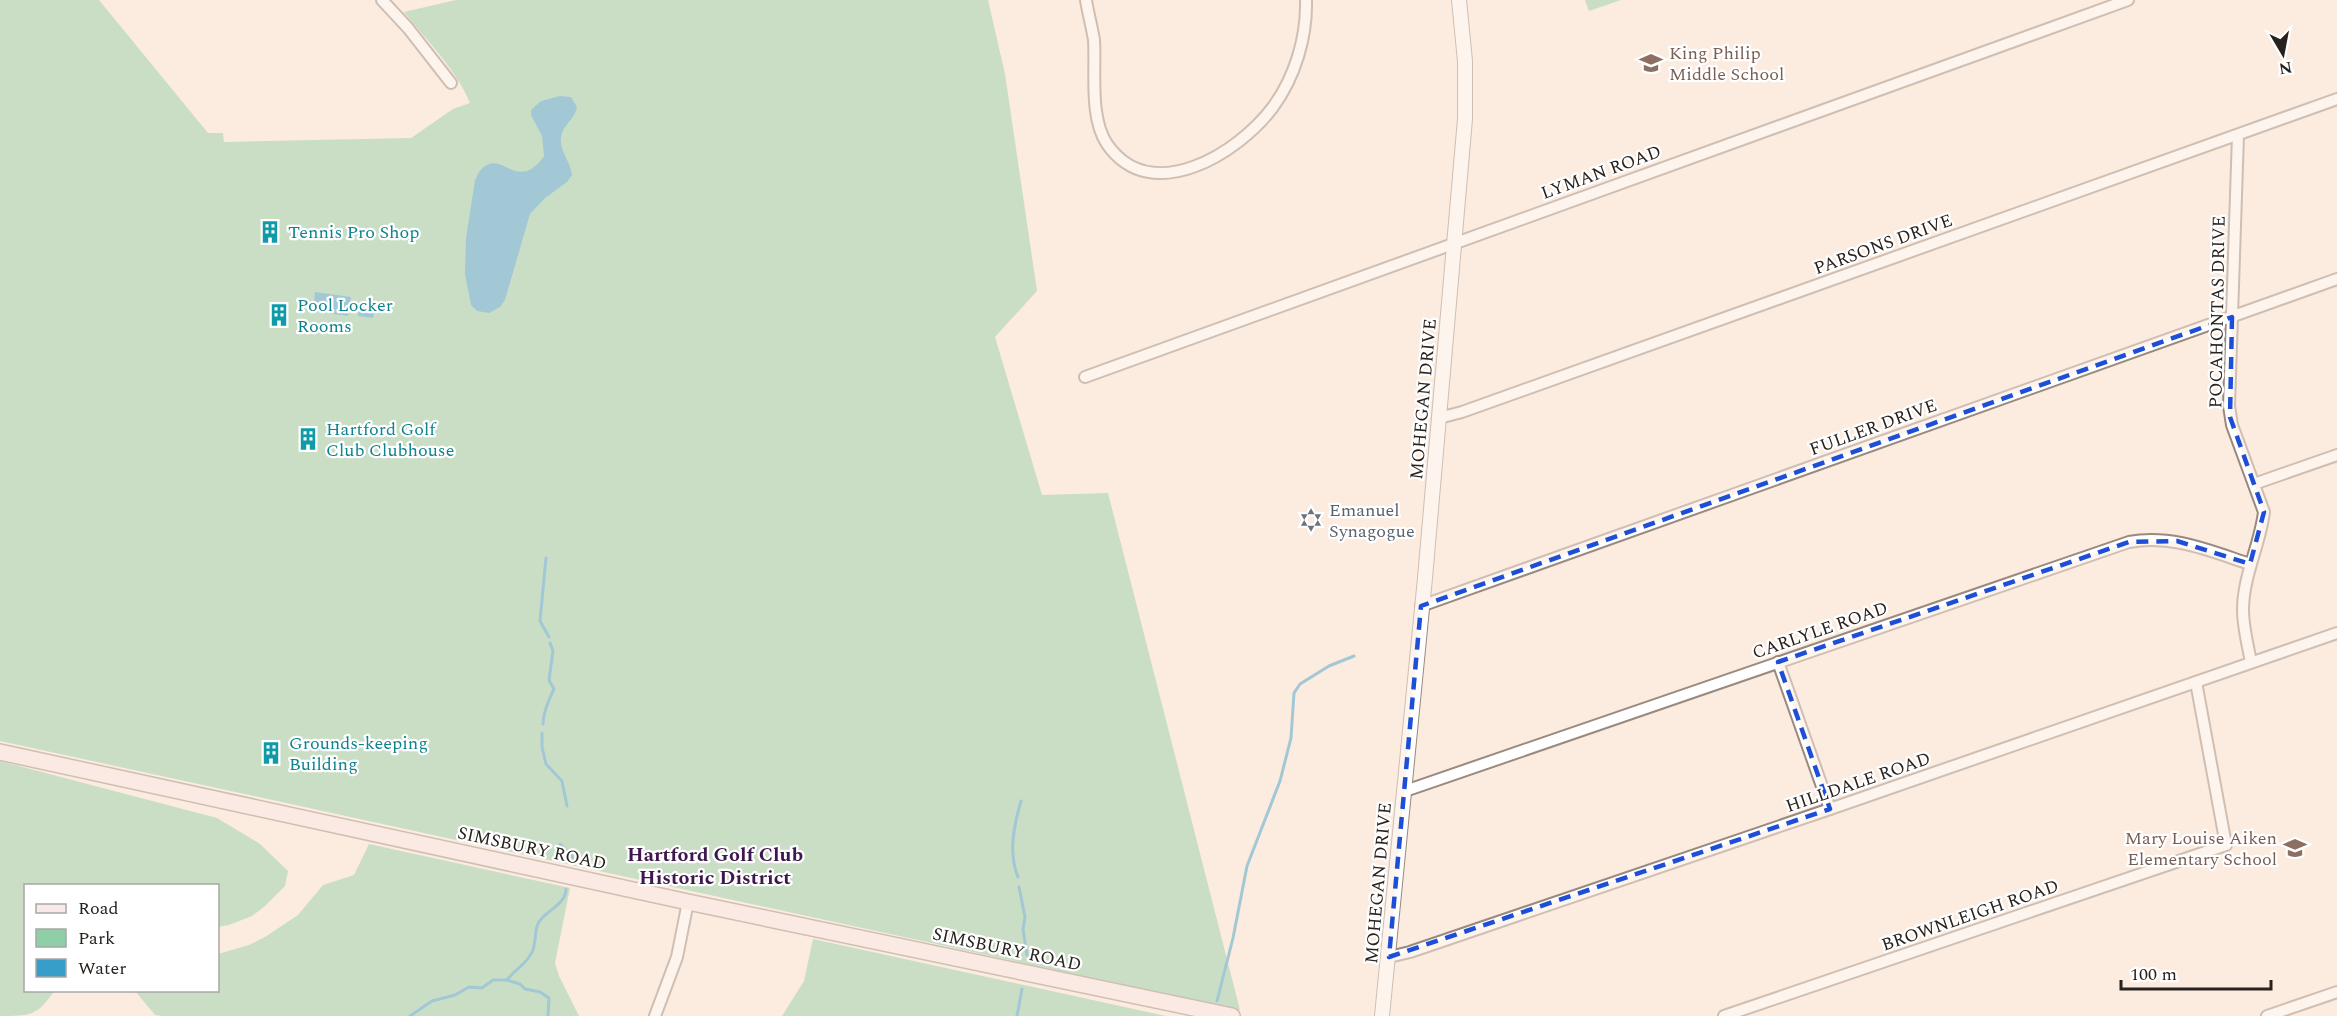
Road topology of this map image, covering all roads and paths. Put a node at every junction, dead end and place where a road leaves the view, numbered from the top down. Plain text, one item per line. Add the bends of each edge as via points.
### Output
1 (382, 0) edge
2 (1086, 0) edge
3 (1306, 0) edge
4 (1459, 0) edge
5 (2128, 0) edge
6 (451, 83) dead end
7 (2337, 99) edge
8 (2238, 135) junction
9 (1455, 242) junction
10 (2337, 279) edge
11 (2232, 317) junction
12 (1085, 377) dead end
13 (1439, 418) junction
14 (2337, 455) edge
15 (2254, 484) junction
16 (2250, 564) junction
17 (1421, 606) junction
18 (2337, 633) edge
19 (1778, 662) junction
20 (2251, 662) junction
21 (2196, 682) junction
22 (0, 752) edge
23 (1405, 791) junction
24 (1830, 809) junction
25 (688, 902) junction
26 (1389, 957) junction
27 (2337, 992) edge
28 (655, 1016) edge
29 (1232, 1016) edge
30 (1382, 1016) edge
31 (1724, 1016) edge
32 (2266, 1016) edge

1 - 6 street
2 - 3 street via 1094,39 1098,122 1107,144 1133,166 1167,173 1191,169 1216,157 1241,140 1272,108 1301,49
4 - 9 street, MOHEGAN DRIVE via 1465,119
5 - 9 street, LYMAN ROAD
7 - 8 street, PARSONS DRIVE
8 - 11 street, POCAHONTAS DRIVE
8 - 13 street, PARSONS DRIVE
9 - 12 street, LYMAN ROAD
9 - 13 street, MOHEGAN DRIVE
10 - 11 street, FULLER DRIVE
11 - 15 street, POCAHONTAS DRIVE via 2230,417
11 - 17 street, FULLER DRIVE
13 - 17 street, MOHEGAN DRIVE
14 - 15 street
15 - 16 street, POCAHONTAS DRIVE via 2264,512
16 - 19 street, CARLYLE ROAD via 2177,541 2129,542
16 - 20 street, POCAHONTAS DRIVE via 2243,611
17 - 23 street, MOHEGAN DRIVE
18 - 20 street, HILLDALE ROAD
19 - 23 street, CARLYLE ROAD
19 - 24 street
20 - 21 street, HILLDALE ROAD
21 - 24 street, HILLDALE ROAD
21 - 31 street, BROWNLEIGH ROAD via 2226,845
22 - 25 main road, SIMSBURY ROAD
23 - 26 street, MOHEGAN DRIVE
24 - 26 street, HILLDALE ROAD
25 - 28 street via 677,957
25 - 29 main road, SIMSBURY ROAD
26 - 30 street, MOHEGAN DRIVE
27 - 32 street

